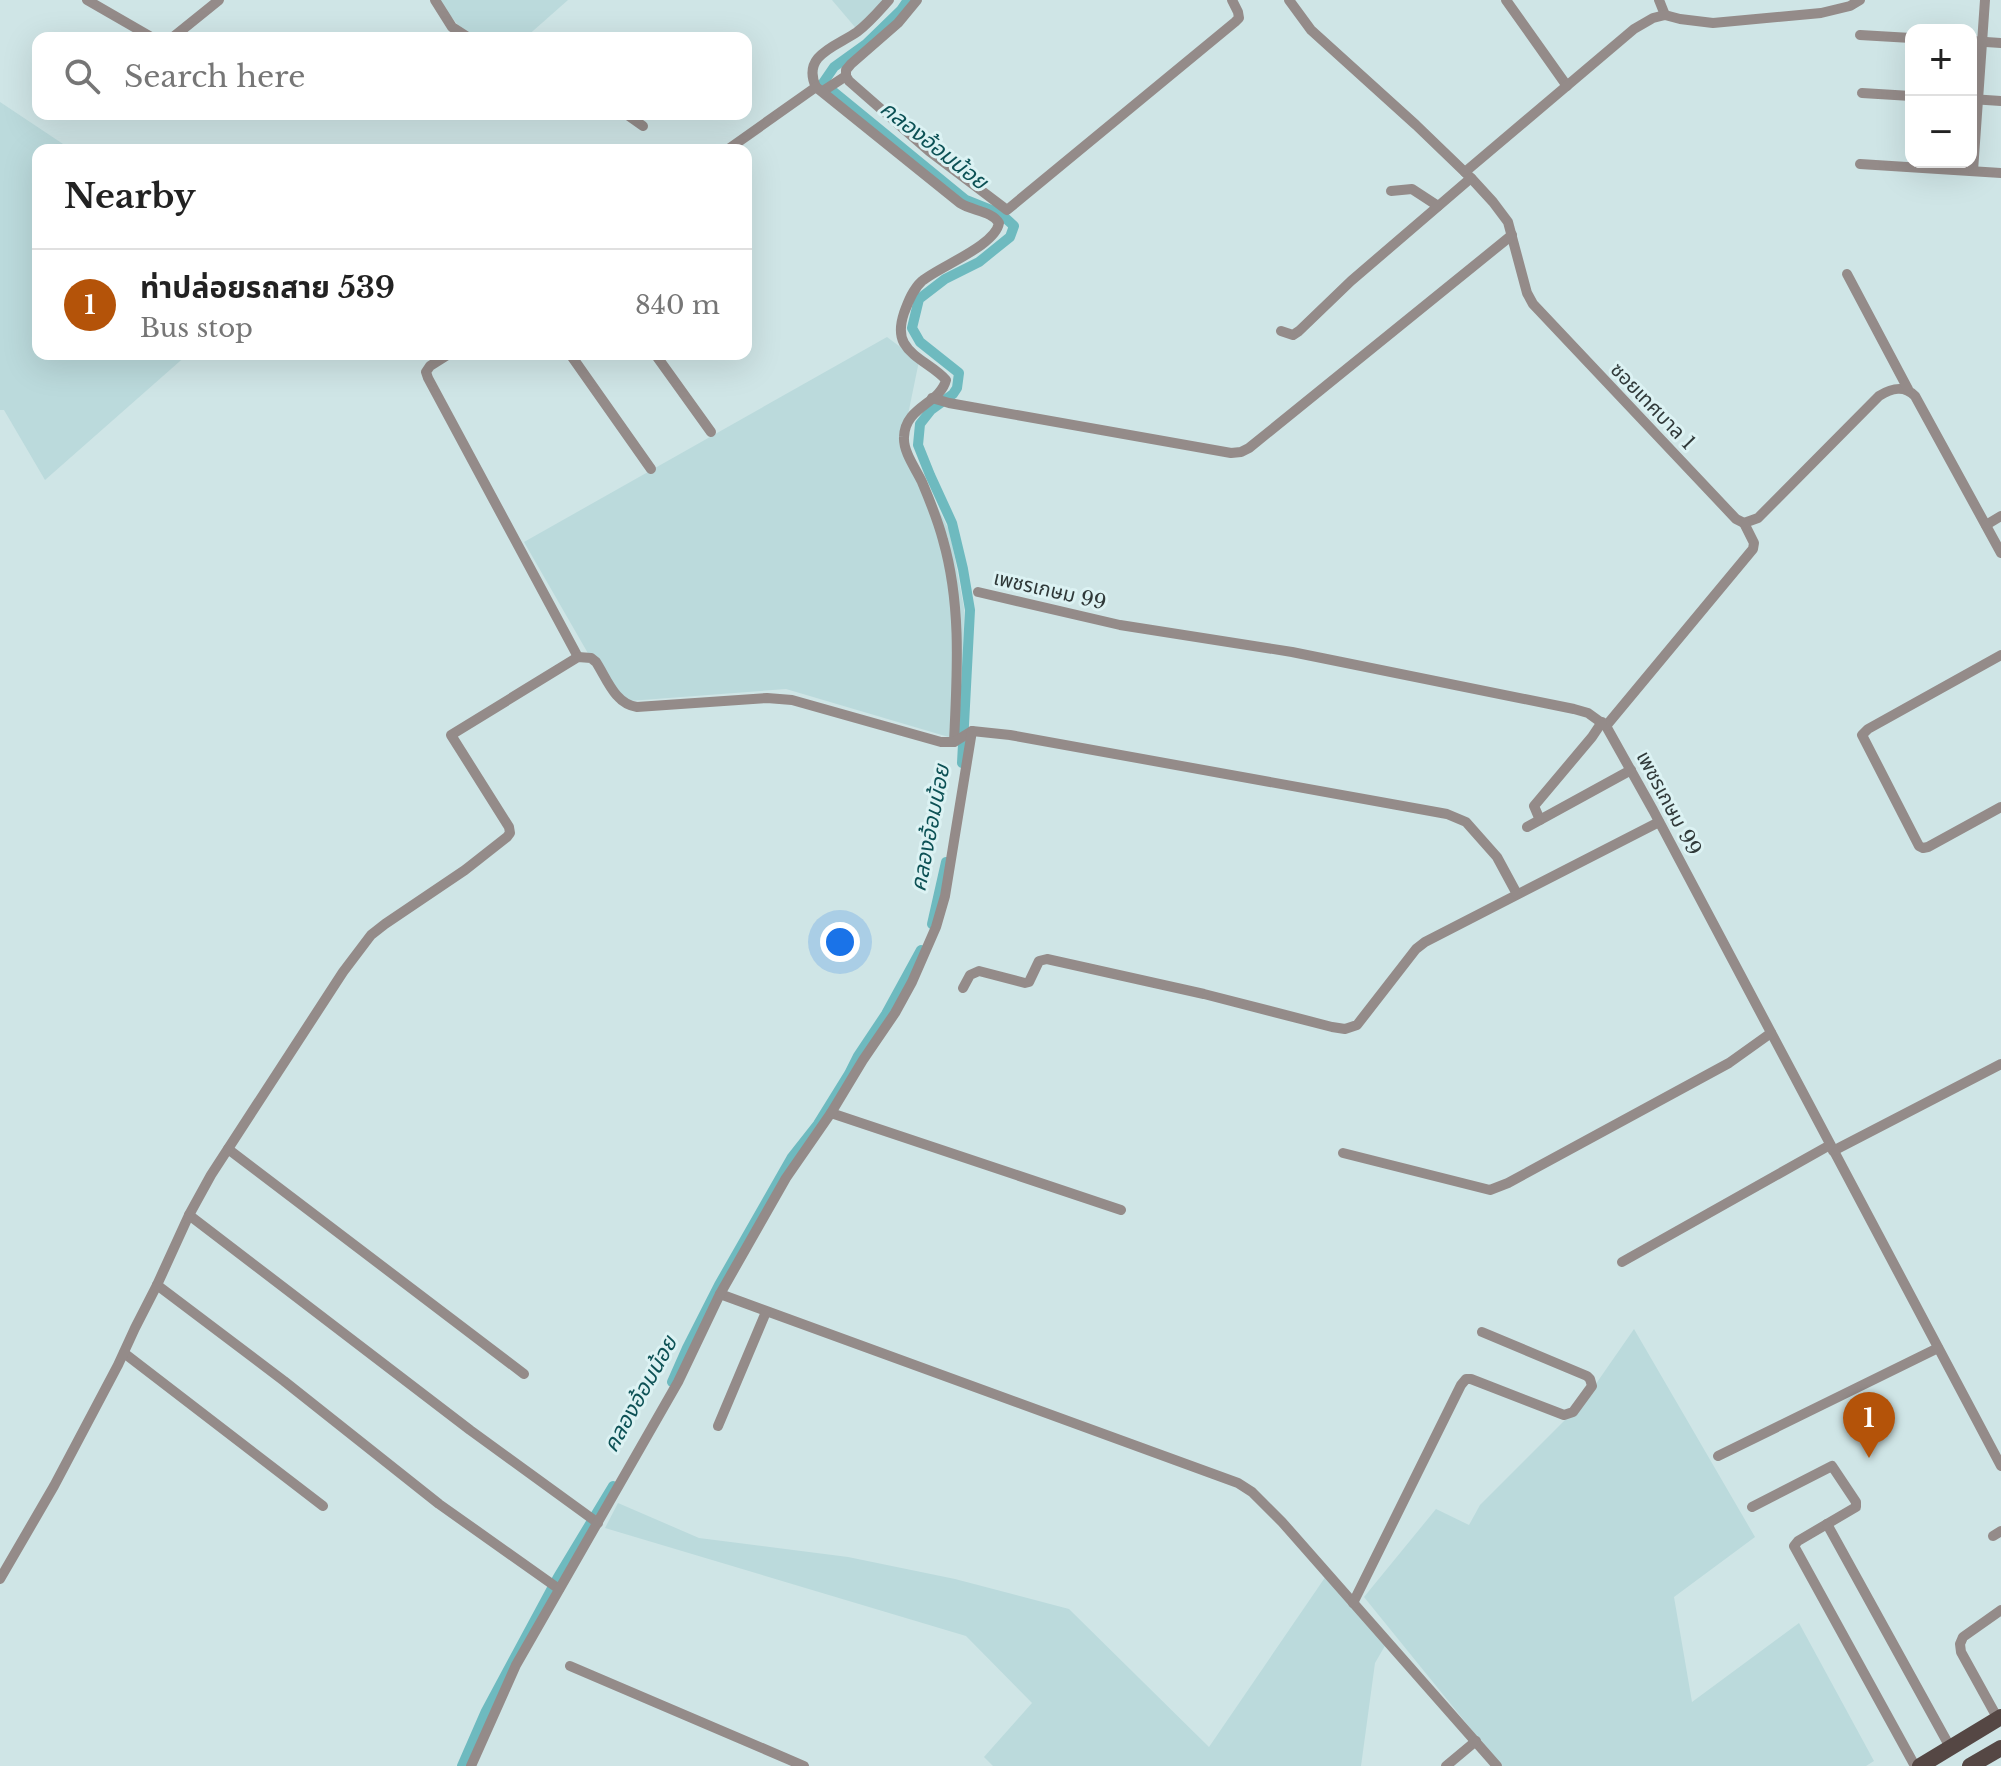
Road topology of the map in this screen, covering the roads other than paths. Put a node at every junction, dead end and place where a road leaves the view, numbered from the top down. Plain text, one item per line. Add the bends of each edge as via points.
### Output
1 (87, 0) edge
2 (219, 0) edge
3 (435, 0) edge
4 (889, 0) edge
5 (917, 0) edge
6 (1232, 0) edge
7 (1289, 0) edge
8 (1506, 0) edge
9 (1659, 0) edge
10 (1860, 0) edge
11 (1985, 0) edge
12 (1665, 15) junction
13 (143, 32) edge
14 (179, 32) edge
15 (460, 32) edge
16 (1860, 35) dead end
17 (1977, 37) edge
18 (1905, 38) edge
19 (1977, 42) edge
20 (2001, 43) edge
21 (842, 78) junction
22 (818, 85) junction
23 (1567, 86) junction
24 (1862, 93) dead end
25 (1905, 96) edge
26 (1977, 99) edge
27 (2001, 101) edge
28 (634, 120) edge
29 (643, 126) dead end
30 (735, 144) edge
31 (1860, 164) dead end
32 (1973, 168) edge
33 (1973, 171) junction
34 (2001, 173) edge
35 (1468, 175) junction
36 (1391, 191) dead end
37 (1438, 206) junction
38 (1512, 235) junction
39 (1847, 274) dead end
40 (1281, 331) dead end
41 (440, 360) edge
42 (574, 360) edge
43 (659, 360) edge
44 (1908, 389) junction
45 (934, 398) junction
46 (711, 432) dead end
47 (651, 469) dead end
48 (2001, 516) edge
49 (1744, 523) junction
50 (1986, 525) junction
51 (2001, 553) edge
52 (978, 592) dead end
53 (2001, 655) edge
54 (578, 657) junction
55 (1604, 724) junction
56 (970, 732) junction
57 (955, 741) junction
58 (1631, 770) junction
59 (2001, 807) edge
60 (1540, 820) junction
61 (1659, 822) junction
62 (1527, 827) dead end
63 (1517, 894) junction
64 (963, 988) dead end
65 (1771, 1033) junction
66 (2001, 1064) edge
67 (831, 1113) junction
68 (1832, 1148) junction
69 (228, 1149) junction
70 (1343, 1153) dead end
71 (1121, 1210) dead end
72 (189, 1215) junction
73 (1622, 1262) dead end
74 (157, 1285) junction
75 (720, 1294) junction
76 (766, 1312) junction
77 (1482, 1332) dead end
78 (1938, 1348) junction
79 (124, 1353) junction
80 (524, 1374) dead end
81 (718, 1426) dead end
82 (1718, 1456) dead end
83 (2001, 1466) edge
84 (323, 1506) dead end
85 (1752, 1507) dead end
86 (595, 1520) junction
87 (1827, 1524) junction
88 (0, 1579) edge
89 (555, 1587) junction
90 (1353, 1603) junction
91 (2001, 1610) edge
92 (570, 1666) dead end
93 (1999, 1718) edge
94 (1476, 1741) junction
95 (1950, 1747) junction
96 (2001, 1748) edge
97 (471, 1766) edge
98 (804, 1766) edge
99 (1446, 1766) edge
100 (1497, 1766) edge
101 (1917, 1766) edge
102 (1970, 1766) edge

1 - 13 street
2 - 14 street
3 - 15 street
4 - 22 street via 856,33 825,50 813,68
5 - 21 street
6 - 21 street via 1239,18 1235,22 1007,210
7 - 35 street, ซอยเทศบาล 1 via 1311,30
8 - 23 street
9 - 12 street
10 - 12 street via 1821,13 1713,23
11 - 17 street
12 - 23 street via 1634,29
16 - 18 street
19 - 20 street
21 - 22 street
22 - 30 street
22 - 45 street via 960,203 999,223 997,232 977,248 921,282 907,304 904,342 946,380
23 - 35 street
24 - 25 street
26 - 27 street
28 - 29 street
31 - 33 street
32 - 33 street
33 - 34 street
35 - 37 street
35 - 38 street, ซอยเทศบาล 1 via 1502,214
36 - 37 street via 1412,189
37 - 40 street via 1299,331
38 - 45 street via 1241,452
38 - 49 street, ซอยเทศบาล 1 via 1533,304
39 - 44 street
41 - 54 street via 426,372 428,378
42 - 47 street
43 - 46 street
44 - 49 street via 1879,396 1758,518
44 - 50 street
45 - 57 street via 910,417 904,445 944,542 958,643
48 - 50 street
49 - 55 street via 1753,549
50 - 51 street
52 - 55 street, เพชรเกษม 99 via 1120,625 1292,652 1574,709
53 - 59 street via 1862,735 1919,846 1928,847
54 - 57 street via 596,662 626,706 779,698 933,740
54 - 69 street via 451,735 510,833 371,935
55 - 58 street, เพชรเกษม 99
55 - 60 street via 1534,806
56 - 57 street
56 - 63 street via 1447,814 1477,833
56 - 67 street via 936,927 895,1013
58 - 60 street
58 - 61 street, เพชรเกษม 99
60 - 62 street
61 - 63 street
61 - 65 street, เพชรเกษม 99
63 - 64 street via 1416,949 1351,1028 1047,959 1039,961 1029,982 979,971
65 - 68 street, เพชรเกษม 99
65 - 70 street via 1729,1063 1490,1190
66 - 68 street
67 - 71 street
67 - 75 street via 791,1169
68 - 73 street
68 - 78 street, เพชรเกษม 99
69 - 72 street
69 - 80 street
72 - 74 street
72 - 86 street
74 - 79 street
74 - 89 street
75 - 76 street
75 - 86 street via 678,1382
76 - 81 street
76 - 90 street via 1238,1483 1272,1511
77 - 90 street via 1587,1376 1592,1386 1573,1412 1564,1415 1466,1379
78 - 82 street
78 - 83 street, เพชรเกษม 99
79 - 84 street
79 - 88 street
85 - 87 street via 1832,1466 1857,1504
86 - 89 street
87 - 95 street
87 - 101 street via 1794,1546
89 - 97 street
90 - 94 street
91 - 93 street via 1960,1644
92 - 98 street
93 - 95 main road
94 - 99 street
94 - 100 street
95 - 101 main road
96 - 102 main road

